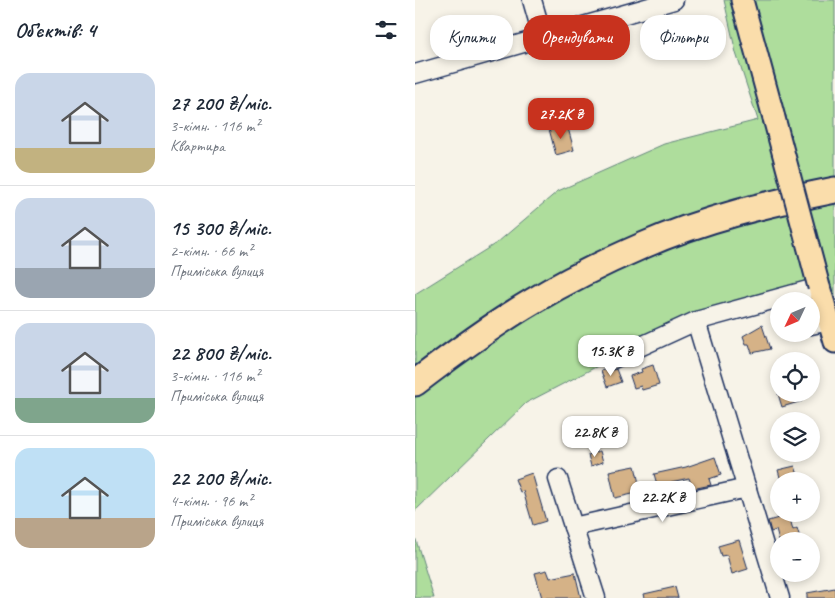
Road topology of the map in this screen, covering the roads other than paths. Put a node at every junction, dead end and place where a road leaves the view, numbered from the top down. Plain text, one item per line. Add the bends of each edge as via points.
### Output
1 (532, 0) edge
2 (674, 0) edge
3 (742, 0) edge
4 (536, 15) edge
5 (622, 15) edge
6 (523, 44) edge
7 (415, 74) edge
8 (835, 190) edge
9 (819, 287) junction
10 (819, 292) edge
11 (695, 321) junction
12 (820, 323) edge
13 (835, 342) edge
14 (611, 360) dead end
15 (415, 383) edge
16 (558, 479) dead end
17 (747, 488) junction
18 (573, 527) junction
19 (596, 598) edge
20 (780, 598) edge

1 - 4 street
2 - 5 street
3 - 9 main road, bridge
6 - 7 street
8 - 15 highway via 737,213 643,245 533,301
9 - 10 main road
9 - 11 street
11 - 14 street
11 - 17 street
12 - 13 main road
16 - 18 street
17 - 18 street
17 - 20 street
18 - 19 street

